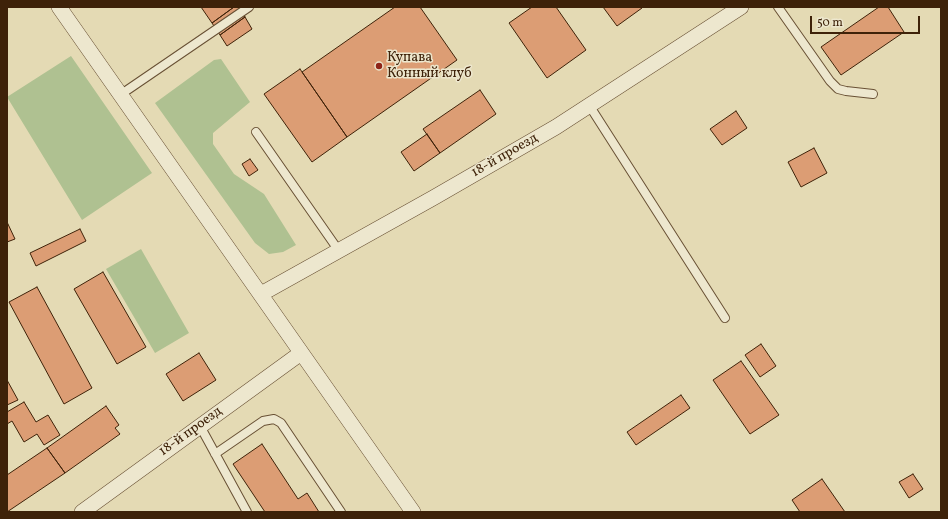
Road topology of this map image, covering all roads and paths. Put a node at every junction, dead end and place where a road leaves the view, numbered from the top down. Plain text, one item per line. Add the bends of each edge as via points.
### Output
1 (59, 7) edge
2 (249, 7) edge
3 (742, 7) edge
4 (778, 7) edge
5 (872, 94) dead end
6 (120, 95) junction
7 (589, 105) junction
8 (256, 132) dead end
9 (339, 251) junction
10 (261, 294) junction
11 (725, 318) dead end
12 (301, 353) junction
13 (200, 426) junction
14 (215, 454) junction
15 (82, 512) edge
16 (247, 512) edge
17 (341, 512) edge
18 (414, 512) edge

1 - 6 street
2 - 6 lane
3 - 7 street, 18-й проезд
4 - 5 lane via 834,85 846,92
6 - 10 street
7 - 9 street, 18-й проезд via 556,127
7 - 11 lane
8 - 9 lane
9 - 10 street, 18-й проезд
10 - 12 street
12 - 13 street, 18-й проезд
12 - 18 street
13 - 14 lane
13 - 15 street, 18-й проезд
14 - 16 lane
14 - 17 lane via 263,421 274,419 281,424

